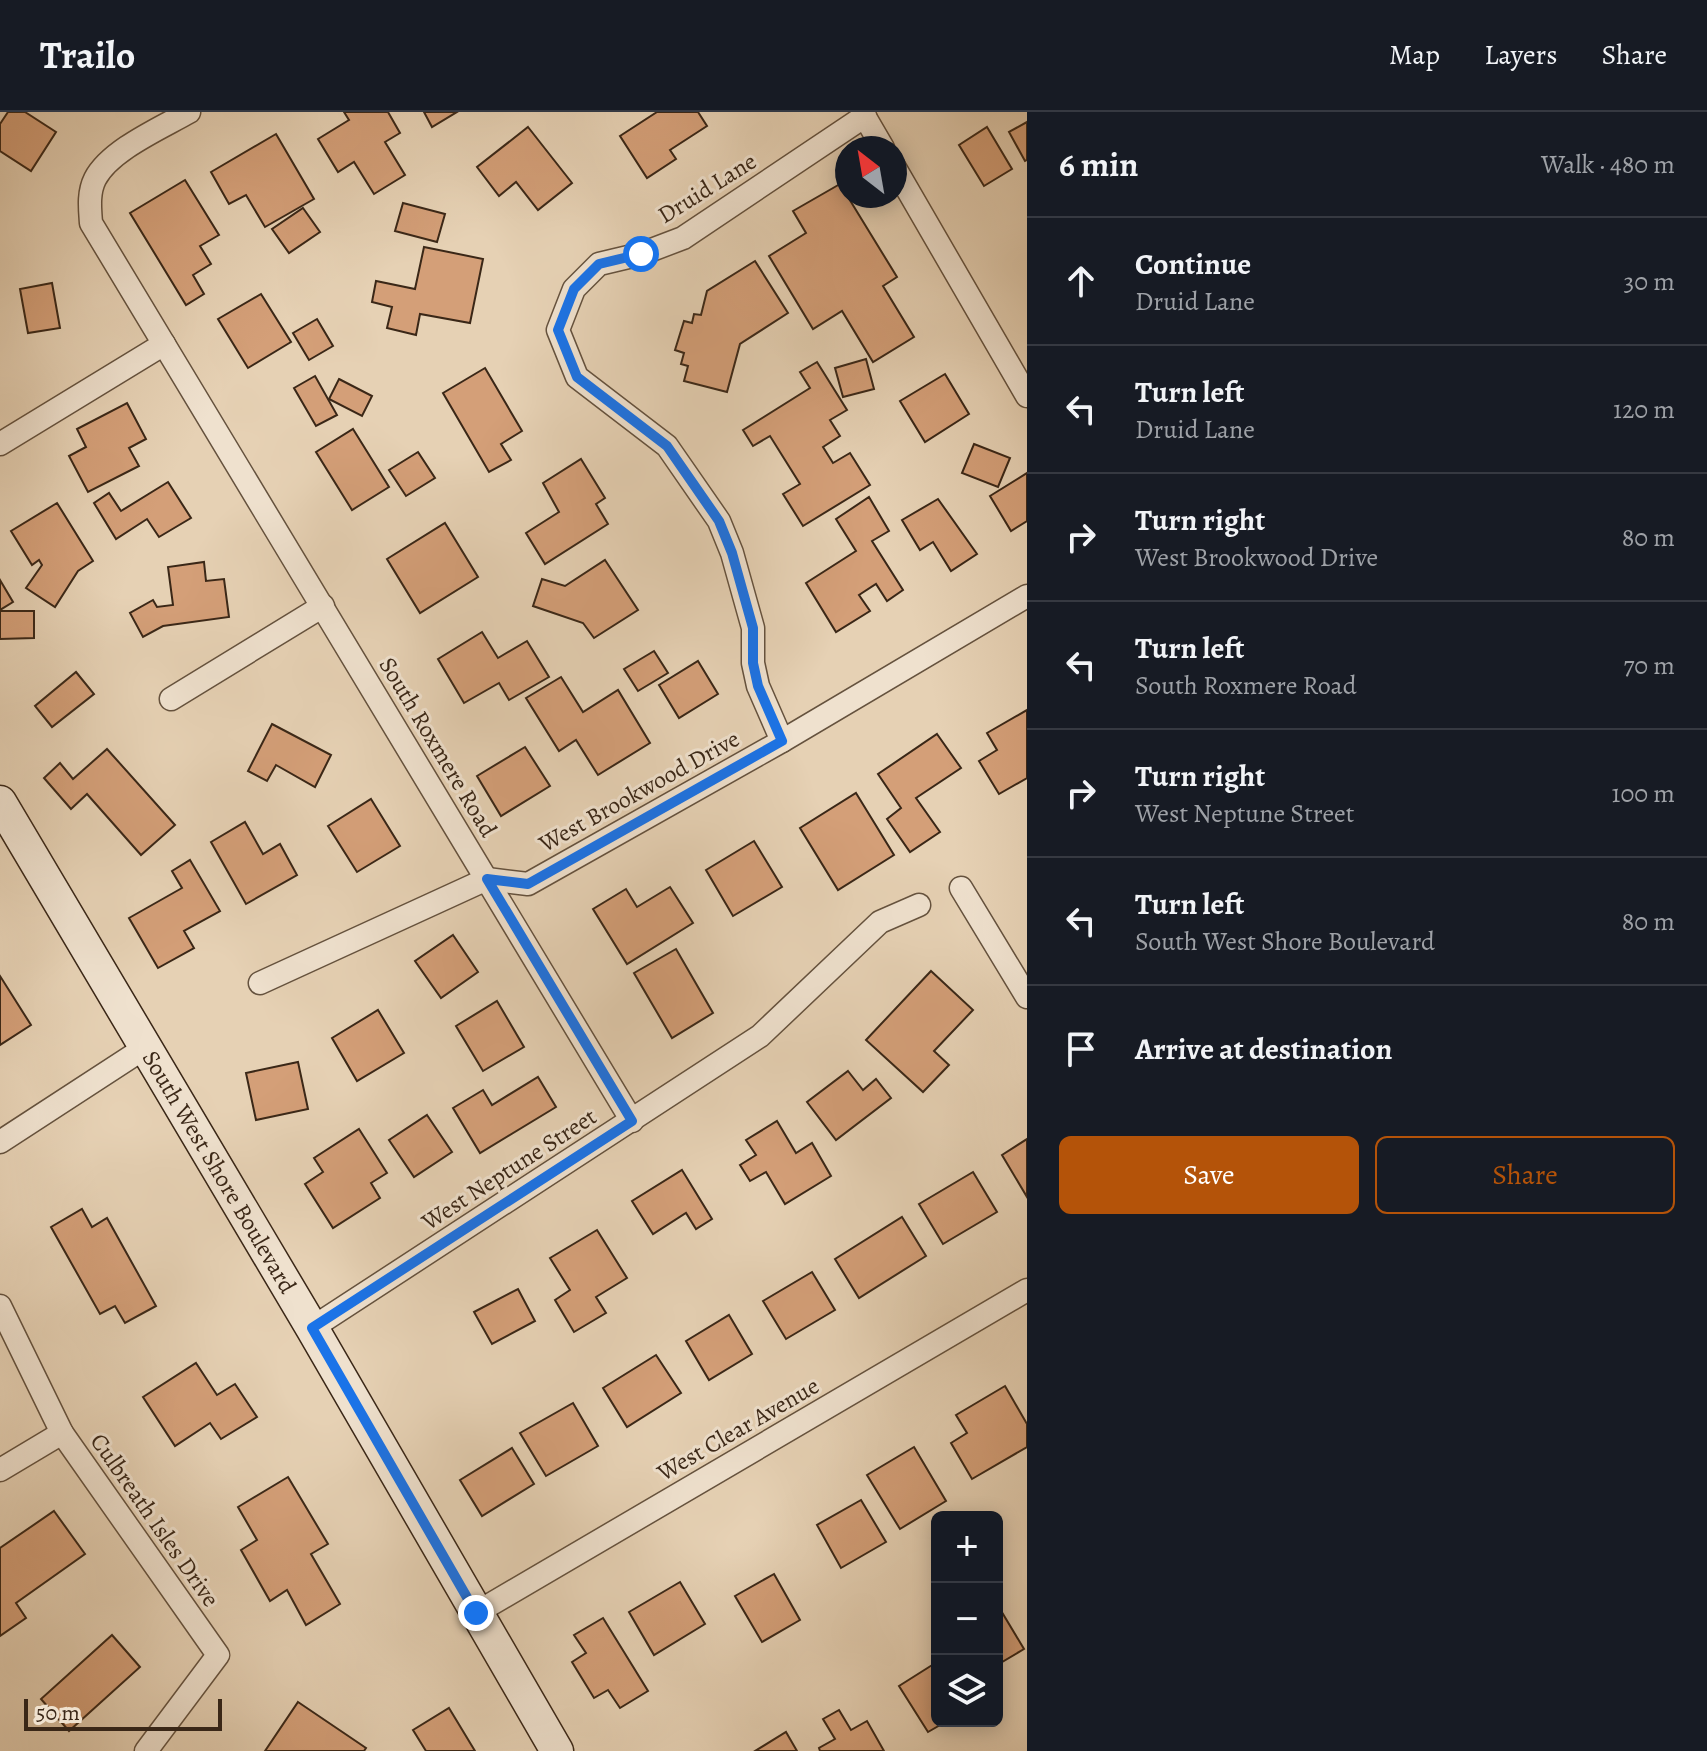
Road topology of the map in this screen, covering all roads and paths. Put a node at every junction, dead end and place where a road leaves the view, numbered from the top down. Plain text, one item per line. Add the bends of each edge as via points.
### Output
1 (189, 112) edge
2 (864, 114) edge
3 (876, 136) edge
4 (907, 189) edge
5 (164, 344) junction
6 (1027, 396) edge
7 (0, 444) edge
8 (1027, 596) edge
9 (323, 606) junction
10 (171, 699) dead end
11 (782, 741) junction
12 (0, 802) edge
13 (487, 879) junction
14 (961, 888) dead end
15 (919, 905) dead end
16 (260, 983) dead end
17 (1027, 997) edge
18 (146, 1047) junction
19 (632, 1121) junction
20 (0, 1142) edge
21 (1027, 1290) edge
22 (0, 1306) edge
23 (312, 1328) junction
24 (62, 1433) junction
25 (0, 1470) edge
26 (476, 1613) junction
27 (146, 1751) edge
28 (557, 1751) edge

1 - 5 street, South Roxmere Road via 116,155 95,178 90,196 91,223
2 - 3 street
2 - 11 street, Druid Lane via 683,238 599,264 574,289 558,330 577,377 667,446 719,521 753,628 758,686
4 - 6 street
5 - 7 street
5 - 9 street, South Roxmere Road
8 - 11 street, West Brookwood Drive
9 - 10 street
9 - 13 street, South Roxmere Road
11 - 13 street, West Brookwood Drive via 528,884
12 - 18 street, South West Shore Boulevard
13 - 16 street
13 - 19 street, South Roxmere Road
14 - 17 street
15 - 19 street, West Neptune Street via 880,922 760,1036
18 - 20 street
18 - 23 street, South West Shore Boulevard
19 - 23 street, West Neptune Street
21 - 26 street, West Clear Avenue
22 - 24 street, Culbreath Isles Drive
23 - 26 street, South West Shore Boulevard
24 - 25 street
24 - 27 street, Culbreath Isles Drive via 218,1655
26 - 28 street, South West Shore Boulevard

